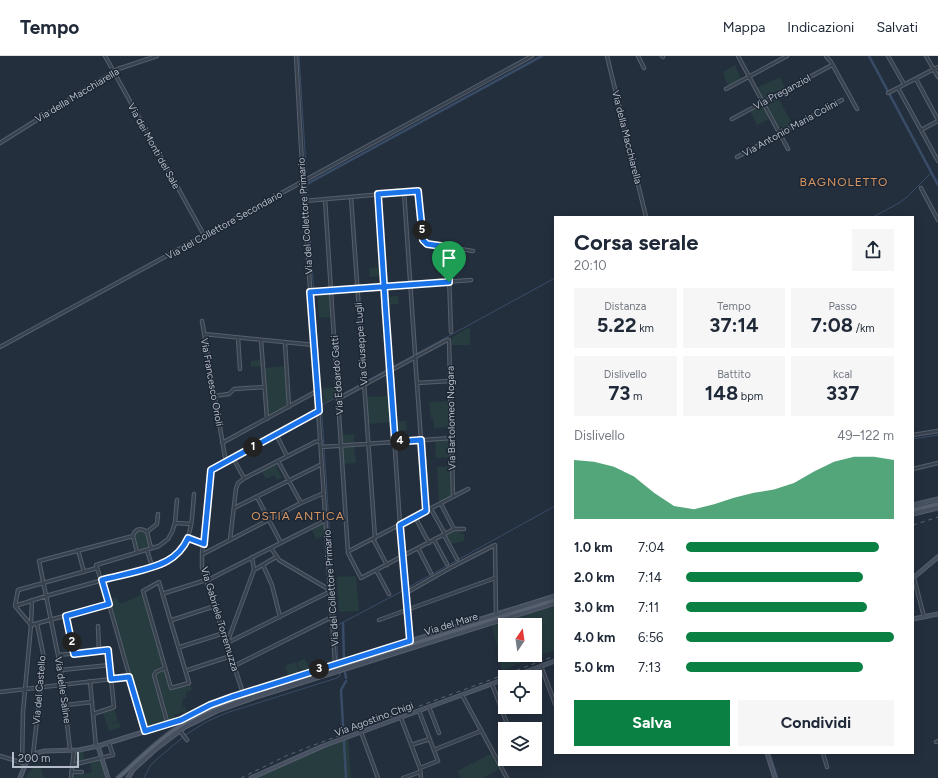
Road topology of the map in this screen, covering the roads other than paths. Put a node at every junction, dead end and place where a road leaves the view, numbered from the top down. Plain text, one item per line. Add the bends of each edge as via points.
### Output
1 (105, 56) edge
2 (157, 56) edge
3 (296, 56) edge
4 (532, 56) edge
5 (607, 56) edge
6 (638, 56) edge
7 (738, 56) edge
8 (787, 56) edge
9 (826, 56) edge
10 (888, 56) edge
11 (926, 56) edge
12 (832, 65) junction
13 (938, 66) edge
14 (644, 68) dead end
15 (933, 69) junction
16 (113, 72) junction
17 (749, 77) junction
18 (938, 77) edge
19 (916, 78) junction
20 (904, 84) junction
21 (898, 88) junction
22 (726, 89) dead end
23 (888, 93) dead end
24 (842, 100) dead end
25 (763, 103) junction
26 (857, 110) dead end
27 (732, 119) dead end
28 (938, 121) edge
29 (921, 130) junction
30 (780, 134) junction
31 (0, 142) edge
32 (788, 149) dead end
33 (737, 157) dead end
34 (938, 161) edge
35 (303, 182) junction
36 (921, 188) dead end
37 (404, 192) junction
38 (378, 194) junction
39 (351, 196) junction
40 (325, 199) junction
41 (304, 201) junction
42 (646, 216) edge
43 (938, 220) edge
44 (204, 235) junction
45 (448, 247) junction
46 (473, 251) dead end
47 (471, 280) dead end
48 (449, 282) junction
49 (410, 285) junction
50 (384, 287) junction
51 (358, 289) junction
52 (331, 290) junction
53 (310, 292) junction
54 (202, 321) dead end
55 (451, 332) dead end
56 (204, 334) junction
57 (238, 338) junction
58 (261, 340) junction
59 (285, 343) junction
60 (314, 346) junction
61 (0, 347) edge
62 (415, 354) junction
63 (390, 368) junction
64 (240, 369) dead end
65 (450, 380) junction
66 (417, 383) junction
67 (364, 384) junction
68 (265, 387) junction
69 (317, 391) junction
70 (214, 396) junction
71 (338, 399) junction
72 (289, 407) junction
73 (319, 411) junction
74 (267, 419) junction
75 (938, 431) edge
76 (276, 434) junction
77 (914, 436) edge
78 (452, 438) junction
79 (421, 440) junction
80 (321, 442) junction
81 (395, 442) junction
82 (222, 443) junction
83 (368, 444) junction
84 (342, 446) junction
85 (321, 447) junction
86 (287, 456) junction
87 (225, 457) dead end
88 (233, 458) junction
89 (278, 460) junction
90 (938, 463) edge
91 (322, 464) junction
92 (914, 469) edge
93 (244, 478) junction
94 (289, 481) junction
95 (468, 489) dead end
96 (324, 493) junction
97 (194, 494) dead end
98 (257, 497) junction
99 (453, 497) junction
100 (177, 500) dead end
101 (938, 500) edge
102 (301, 503) junction
103 (441, 504) junction
104 (938, 504) edge
105 (914, 506) edge
106 (938, 508) edge
107 (233, 509) junction
108 (432, 509) junction
109 (914, 510) edge
110 (426, 511) junction
111 (158, 514) dead end
112 (914, 514) edge
113 (414, 517) junction
114 (269, 520) junction
115 (326, 520) junction
116 (175, 522) junction
117 (191, 524) junction
118 (400, 525) junction
119 (454, 529) junction
120 (464, 529) dead end
121 (147, 532) junction
122 (445, 534) junction
123 (133, 536) junction
124 (188, 538) junction
125 (374, 539) junction
126 (230, 540) junction
127 (434, 540) junction
128 (281, 543) junction
129 (429, 543) junction
130 (204, 544) junction
131 (151, 548) junction
132 (271, 548) junction
133 (418, 548) junction
134 (78, 550) junction
135 (147, 550) junction
136 (348, 551) junction
137 (137, 552) junction
138 (202, 554) junction
139 (252, 557) junction
140 (276, 557) junction
141 (402, 557) junction
142 (938, 557) edge
143 (457, 559) dead end
144 (447, 564) dead end
145 (262, 565) junction
146 (387, 565) junction
147 (97, 566) junction
148 (152, 566) junction
149 (254, 570) junction
150 (376, 570) junction
151 (84, 572) junction
152 (431, 573) dead end
153 (495, 578) junction
154 (914, 578) edge
155 (102, 580) junction
156 (206, 580) junction
157 (43, 583) junction
158 (331, 591) junction
159 (405, 591) junction
160 (165, 593) dead end
161 (389, 594) dead end
162 (46, 596) junction
163 (554, 596) edge
164 (32, 600) junction
165 (554, 600) edge
166 (554, 603) edge
167 (109, 604) junction
168 (15, 606) junction
169 (215, 606) junction
170 (407, 611) junction
171 (496, 614) junction
172 (938, 614) edge
173 (66, 616) junction
174 (332, 616) junction
175 (280, 617) junction
176 (924, 617) junction
177 (914, 619) edge
178 (172, 620) dead end
179 (379, 620) dead end
180 (51, 621) junction
181 (37, 624) junction
182 (31, 626) junction
183 (98, 626) dead end
184 (224, 633) junction
185 (410, 641) junction
186 (227, 643) junction
187 (180, 647) dead end
188 (99, 651) junction
189 (58, 654) junction
190 (74, 654) junction
191 (231, 656) junction
192 (554, 661) edge
193 (335, 664) junction
194 (110, 665) junction
195 (234, 666) junction
196 (541, 666) junction
197 (166, 668) junction
198 (61, 670) junction
199 (188, 670) dead end
200 (530, 670) edge
201 (129, 677) junction
202 (111, 679) junction
203 (90, 681) junction
204 (498, 682) edge
205 (63, 684) junction
206 (492, 684) junction
207 (40, 687) junction
208 (25, 689) junction
209 (0, 692) edge
210 (243, 693) junction
211 (462, 695) junction
212 (554, 701) edge
213 (92, 702) junction
214 (66, 705) junction
215 (429, 708) junction
216 (419, 711) junction
217 (93, 714) junction
218 (401, 718) junction
219 (506, 722) edge
220 (168, 724) junction
221 (145, 731) junction
222 (179, 731) junction
223 (481, 731) junction
224 (361, 732) junction
225 (439, 733) dead end
226 (187, 739) dead end
227 (430, 739) junction
228 (109, 743) junction
229 (411, 745) junction
230 (97, 746) junction
231 (436, 749) dead end
232 (70, 750) junction
233 (74, 750) junction
234 (767, 754) edge
235 (824, 754) edge
236 (33, 755) junction
237 (0, 756) edge
238 (102, 758) junction
239 (24, 763) junction
240 (72, 765) junction
241 (827, 767) dead end
242 (420, 768) junction
243 (71, 772) junction
244 (82, 772) dead end
245 (420, 772) junction
246 (107, 777) edge
247 (120, 777) edge
248 (20, 778) edge
249 (70, 778) edge
250 (115, 778) edge
251 (128, 778) edge
252 (251, 778) edge
253 (378, 778) edge
254 (403, 778) edge
255 (421, 778) edge
256 (506, 778) edge
257 (775, 778) edge

1 - 16 street, Via dei Monti del Sale
2 - 16 street, Via della Macchiarella
3 - 35 street, Via del Collettore Primario
4 - 35 street, Via del Collettore Secondario
5 - 42 street, Via della Macchiarella
6 - 14 street
7 - 17 street
8 - 17 street
9 - 12 street
10 - 20 street
11 - 15 street
12 - 25 street, Via Preganziol
12 - 26 street
13 - 15 street
15 - 18 street
15 - 19 street
16 - 31 street, Via della Macchiarella
16 - 44 street, Via dei Monti del Sale
17 - 22 street
17 - 25 street
19 - 20 street
19 - 28 street
20 - 21 street
21 - 23 street
21 - 29 street
24 - 30 street, Via Antonio Maria Colini
25 - 27 street, Via Preganziol
25 - 30 street
28 - 29 street
29 - 34 street
30 - 32 street
30 - 33 street, Via Antonio Maria Colini
35 - 41 street, Via del Collettore Primario
35 - 44 street, Via del Collettore Secondario
36 - 43 street
37 - 38 street
37 - 45 street via 419,192 424,242
37 - 49 street
38 - 39 street
38 - 50 street
39 - 40 street
39 - 51 street, Via Giuseppe Lugli
40 - 41 street
40 - 52 street, Via Edoardo Gatti
41 - 53 street, Via del Collettore Primario
44 - 61 street, Via del Collettore Secondario
45 - 46 street
45 - 48 street
47 - 48 street
48 - 49 street
48 - 55 street
49 - 50 street
49 - 62 street
50 - 51 street
50 - 63 street
51 - 52 street
51 - 67 street, Via Giuseppe Lugli
52 - 53 street
52 - 71 street, Via Edoardo Gatti
53 - 60 street, Via del Collettore Primario
54 - 56 street, Via Francesco Orioli
56 - 57 street
56 - 70 street, Via Francesco Orioli
57 - 58 street
57 - 64 street
58 - 59 street
58 - 68 street
59 - 60 street
59 - 72 street
60 - 69 street, Via del Collettore Primario
62 - 63 street
62 - 65 street, Via Bartolomeo Nogara via 449,340
62 - 66 street
63 - 67 street
63 - 81 street
65 - 66 street
65 - 78 street, Via Bartolomeo Nogara
66 - 79 street
67 - 71 street
67 - 83 street, Via Giuseppe Lugli
68 - 70 street via 234,389 229,394
68 - 74 street
69 - 72 street, Via Francesco Orioli
69 - 73 street, Via del Collettore Primario
70 - 82 street, Via Francesco Orioli
71 - 84 street, Via Edoardo Gatti
72 - 74 street, Via Francesco Orioli
73 - 76 street
73 - 80 street, Via del Collettore Primario
74 - 82 street, Via Francesco Orioli
75 - 77 street
76 - 86 street
76 - 88 street
78 - 79 street
78 - 99 street, Via Bartolomeo Nogara
79 - 81 street
79 - 110 street
80 - 85 street, Via del Collettore Primario
80 - 86 street via 315,442
81 - 83 street
81 - 118 street
82 - 87 street, Via Francesco Orioli
83 - 84 street
83 - 125 street, Via Giuseppe Lugli
84 - 85 street
84 - 136 street, Via Edoardo Gatti
85 - 91 street, Via del Collettore Primario
86 - 89 street
88 - 93 street
88 - 130 street, Via Gabriele Torremuzza via 211,472
89 - 93 street
89 - 94 street
90 - 92 street
91 - 94 street
91 - 96 street, Via del Collettore Primario
93 - 107 street via 236,488
94 - 98 street
94 - 102 street
95 - 99 street
96 - 102 street
96 - 115 street, Via del Collettore Primario
97 - 117 street
98 - 107 street
98 - 114 street
99 - 103 street
100 - 116 street
101 - 105 main road
102 - 114 street
103 - 108 street
103 - 119 street
104 - 109 main road
106 - 112 main road
107 - 126 street
108 - 110 street
108 - 122 street
110 - 113 street
111 - 121 street via 157,524
113 - 118 street
113 - 129 street
114 - 126 street
114 - 128 street
115 - 128 street
115 - 158 street, Via del Collettore Primario
116 - 117 street
116 - 131 street via 168,539
117 - 124 street
118 - 125 street
118 - 141 street
119 - 120 street
119 - 122 street
121 - 123 street via 139,529
121 - 131 street
122 - 127 street
122 - 143 street
123 - 134 street
123 - 137 street
124 - 130 street
124 - 148 street via 168,561
125 - 136 street
125 - 146 street
126 - 138 street
127 - 129 street
127 - 144 street
128 - 132 street
129 - 133 street
130 - 138 street, Via Gabriele Torremuzza
131 - 135 street
132 - 139 street
132 - 140 street
133 - 141 street
133 - 152 street
134 - 151 street
134 - 157 street, Via delle Saline via 39,561
135 - 137 street
135 - 148 street
136 - 150 street via 361,578
137 - 147 street
138 - 156 street, Via Gabriele Torremuzza
139 - 149 street
139 - 156 street
140 - 145 street
140 - 158 street
141 - 146 street
141 - 159 street
142 - 154 main road
145 - 149 street
145 - 175 street via 272,585
146 - 150 street
147 - 151 street
147 - 155 street
148 - 155 street
149 - 186 street
150 - 161 street
151 - 157 street
153 - 159 street via 493,545
153 - 170 street
153 - 171 street
154 - 176 street
155 - 162 street
155 - 167 street
156 - 160 street
156 - 169 street, Via Gabriele Torremuzza
157 - 162 street, Via delle Saline
157 - 168 street via 18,590
158 - 174 street, Via del Collettore Primario
158 - 175 street
159 - 170 street
162 - 164 street
162 - 180 street, Via delle Saline
163 - 171 main road
164 - 168 street
164 - 182 street
165 - 247 main road, Via del Mare via 223,704 175,730
166 - 222 main road via 242,702 211,714
167 - 173 street
167 - 201 street
168 - 182 street
169 - 178 street
169 - 184 street, Via Gabriele Torremuzza
170 - 179 street
170 - 185 street
171 - 185 main road
172 - 176 main road
173 - 180 street
173 - 190 street
174 - 193 street, Via del Collettore Primario
174 - 195 street
175 - 186 street
176 - 177 main road
180 - 181 street
180 - 189 street, Via delle Saline
181 - 182 street
181 - 207 street, Via del Castello via 44,658
182 - 208 street
183 - 188 street
184 - 186 street, Via Gabriele Torremuzza
184 - 187 street
185 - 193 main road
186 - 191 street, Via Gabriele Torremuzza
188 - 190 street
188 - 194 street via 108,650
189 - 190 street
189 - 198 street, Via delle Saline
191 - 195 street, Via Gabriele Torremuzza
191 - 199 street
192 - 196 main road
193 - 210 main road
194 - 198 street
194 - 202 street
195 - 210 street, Via Gabriele Torremuzza
196 - 200 main road
196 - 212 street
197 - 197 street via 171,688 189,683 159,582 143,591
197 - 220 street via 154,675
198 - 205 street, Via delle Saline
201 - 202 street
201 - 221 street
202 - 203 street
202 - 217 street via 114,707
203 - 205 street
203 - 213 street
204 - 206 main road, Via Agostino Chigi
205 - 207 street
205 - 214 street, Via delle Saline
206 - 211 main road, Via Agostino Chigi
206 - 219 street
207 - 208 street
207 - 236 street, Via del Castello
208 - 209 street
208 - 239 street
210 - 220 main road
211 - 215 main road, Via Agostino Chigi
211 - 223 street
213 - 214 street
213 - 217 street
214 - 232 street, Via delle Saline
215 - 216 main road, Via Agostino Chigi
215 - 225 street
216 - 218 main road, Via Agostino Chigi
216 - 227 street
217 - 230 street
218 - 224 main road, Via Agostino Chigi
218 - 229 street
220 - 221 main road
221 - 228 main road
222 - 226 street
222 - 251 main road via 144,760
223 - 231 street
223 - 256 street
224 - 252 main road, Via Agostino Chigi via 296,757
224 - 253 street
227 - 229 street
227 - 242 street via 438,760
228 - 230 main road
228 - 238 street via 113,755
229 - 242 street
230 - 233 main road
230 - 238 main road
232 - 233 main road
232 - 236 main road via 44,751
233 - 240 street
234 - 257 main road
235 - 241 street
236 - 239 main road
237 - 239 street
238 - 240 street
238 - 246 main road
239 - 248 main road
240 - 243 street
242 - 245 street
243 - 244 street
243 - 249 street
245 - 254 street
245 - 255 street
247 - 250 main road, Via del Mare

